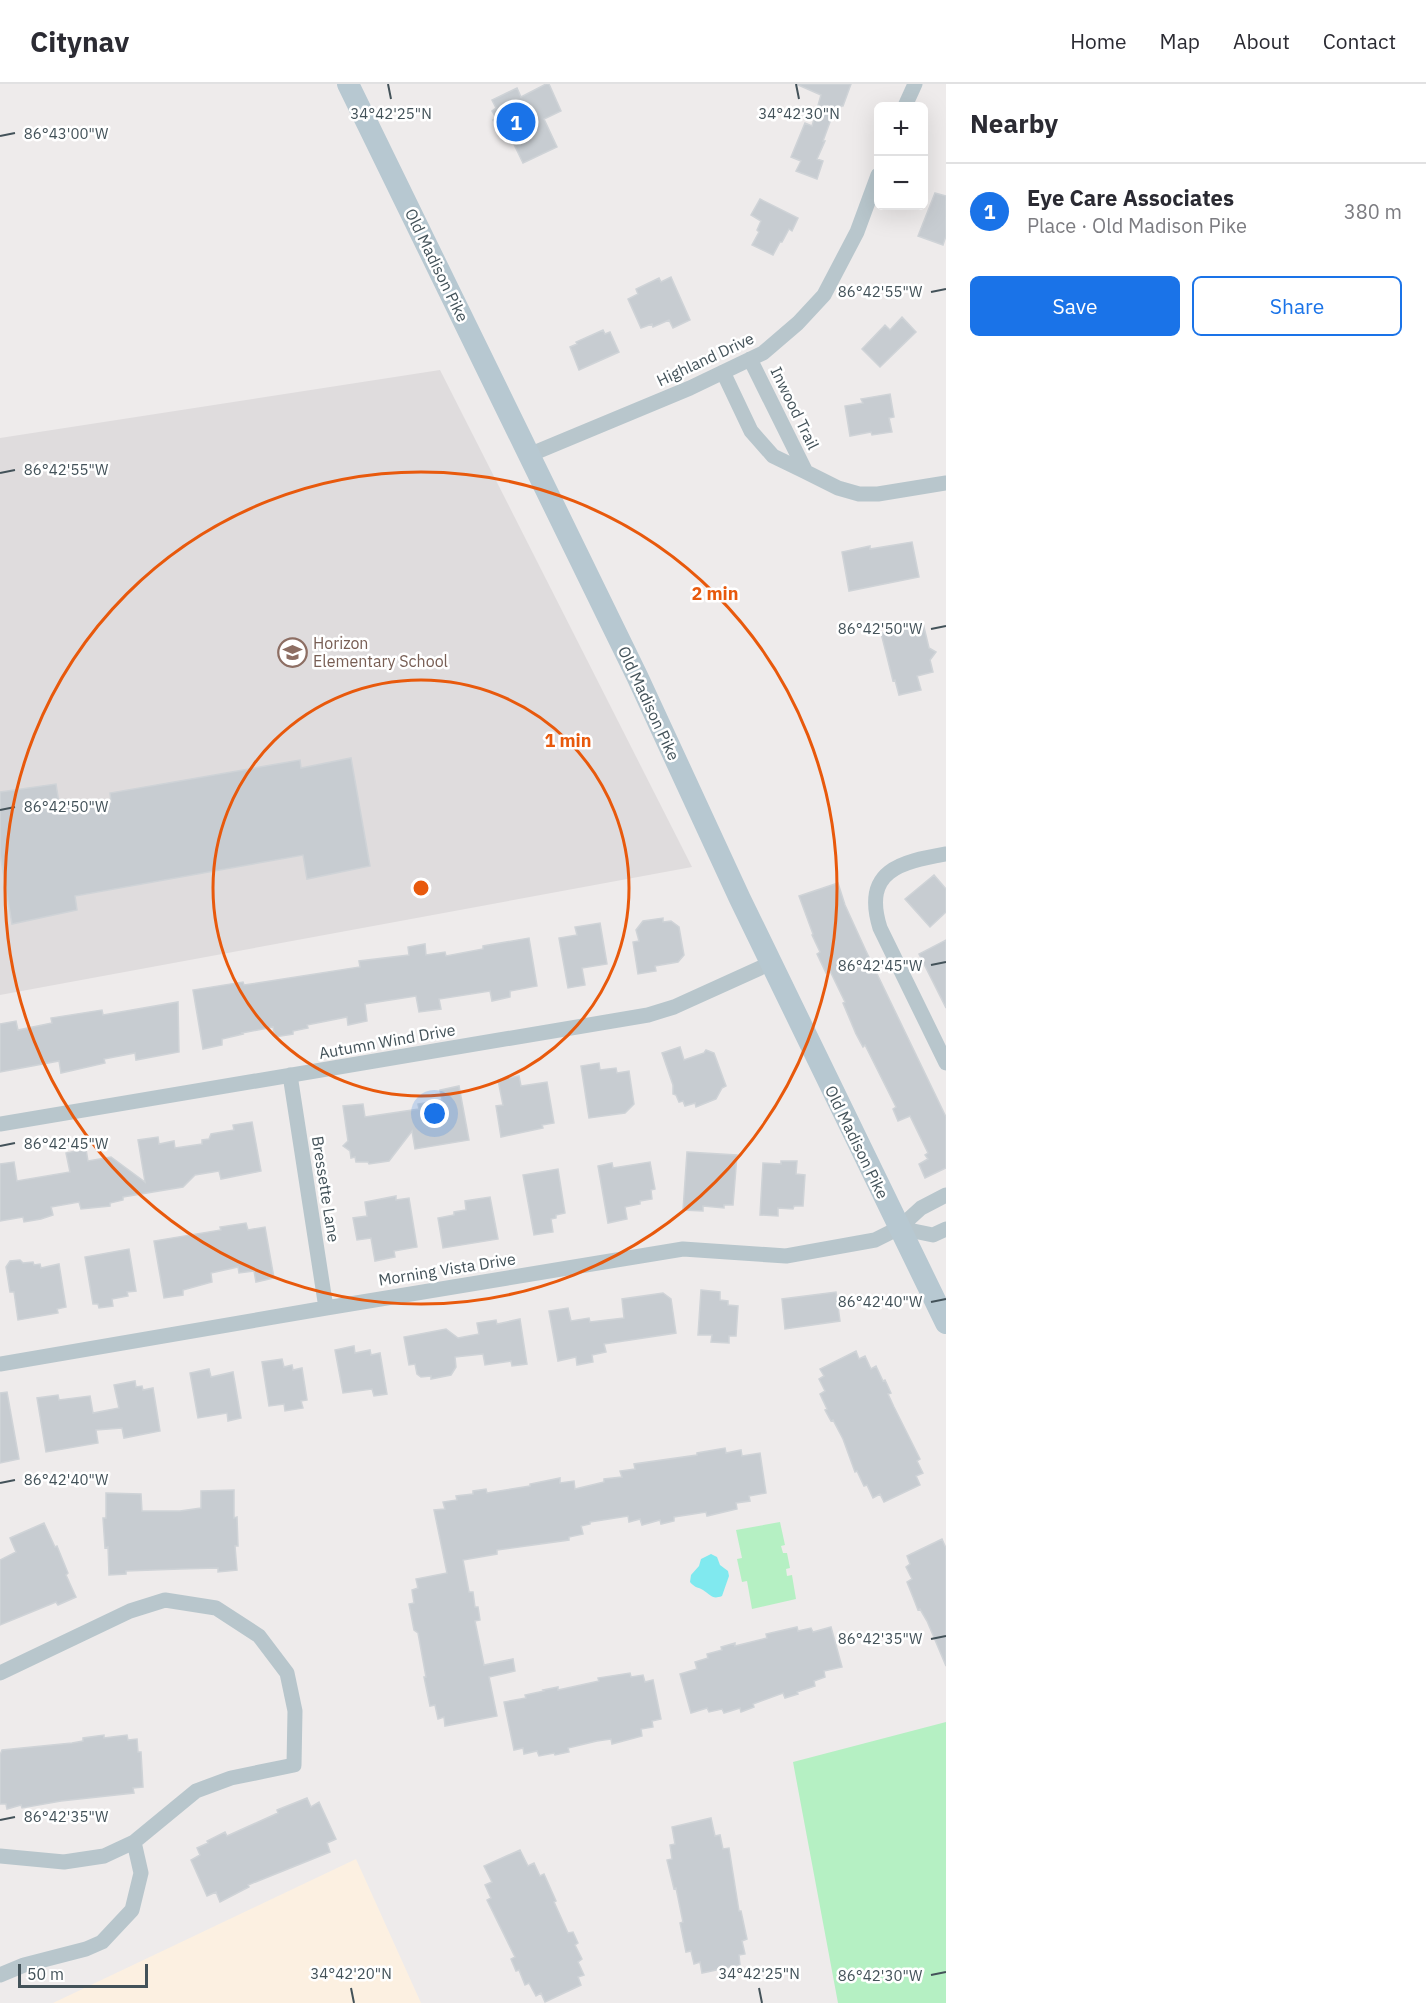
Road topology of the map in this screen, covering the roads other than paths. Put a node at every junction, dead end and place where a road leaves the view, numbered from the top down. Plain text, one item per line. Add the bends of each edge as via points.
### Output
1 (348, 84) edge
2 (915, 84) edge
3 (907, 102) edge
4 (874, 189) edge
5 (750, 359) junction
6 (723, 372) junction
7 (529, 455) junction
8 (806, 472) junction
9 (946, 483) edge
10 (946, 854) edge
11 (771, 963) junction
12 (946, 1063) edge
13 (290, 1075) junction
14 (0, 1124) edge
15 (946, 1196) edge
16 (899, 1228) junction
17 (946, 1229) edge
18 (326, 1308) junction
19 (946, 1323) edge
20 (0, 1364) edge
21 (0, 1674) edge
22 (134, 1842) junction
23 (0, 1856) edge
24 (0, 1975) edge

1 - 7 main road, Old Madison Pike
2 - 3 street
4 - 5 street, Highland Drive via 858,232 824,295 798,324 764,353
5 - 6 street, Highland Drive
5 - 8 street, Inwood Trail
6 - 7 street, Highland Drive
6 - 8 street via 751,431 773,456
7 - 11 main road, Old Madison Pike
8 - 9 street, Inwood Trail via 859,495
10 - 12 street via 909,861 885,875 879,886 876,915
11 - 13 street, Autumn Wind Drive via 648,1015
11 - 16 main road, Old Madison Pike
13 - 14 street, Autumn Wind Drive
13 - 18 street, Bressette Lane
15 - 16 street, Morning Vista Drive via 921,1208
16 - 17 street via 933,1235
16 - 18 street, Morning Vista Drive via 874,1240 786,1256 683,1249
16 - 19 main road, Old Madison Pike
18 - 20 street, Morning Vista Drive
21 - 22 street via 130,1611 165,1600 216,1608 260,1636 287,1673 295,1711 294,1766 231,1778 196,1791
22 - 23 street via 104,1856 64,1862
22 - 24 street via 141,1873 132,1910 102,1942

